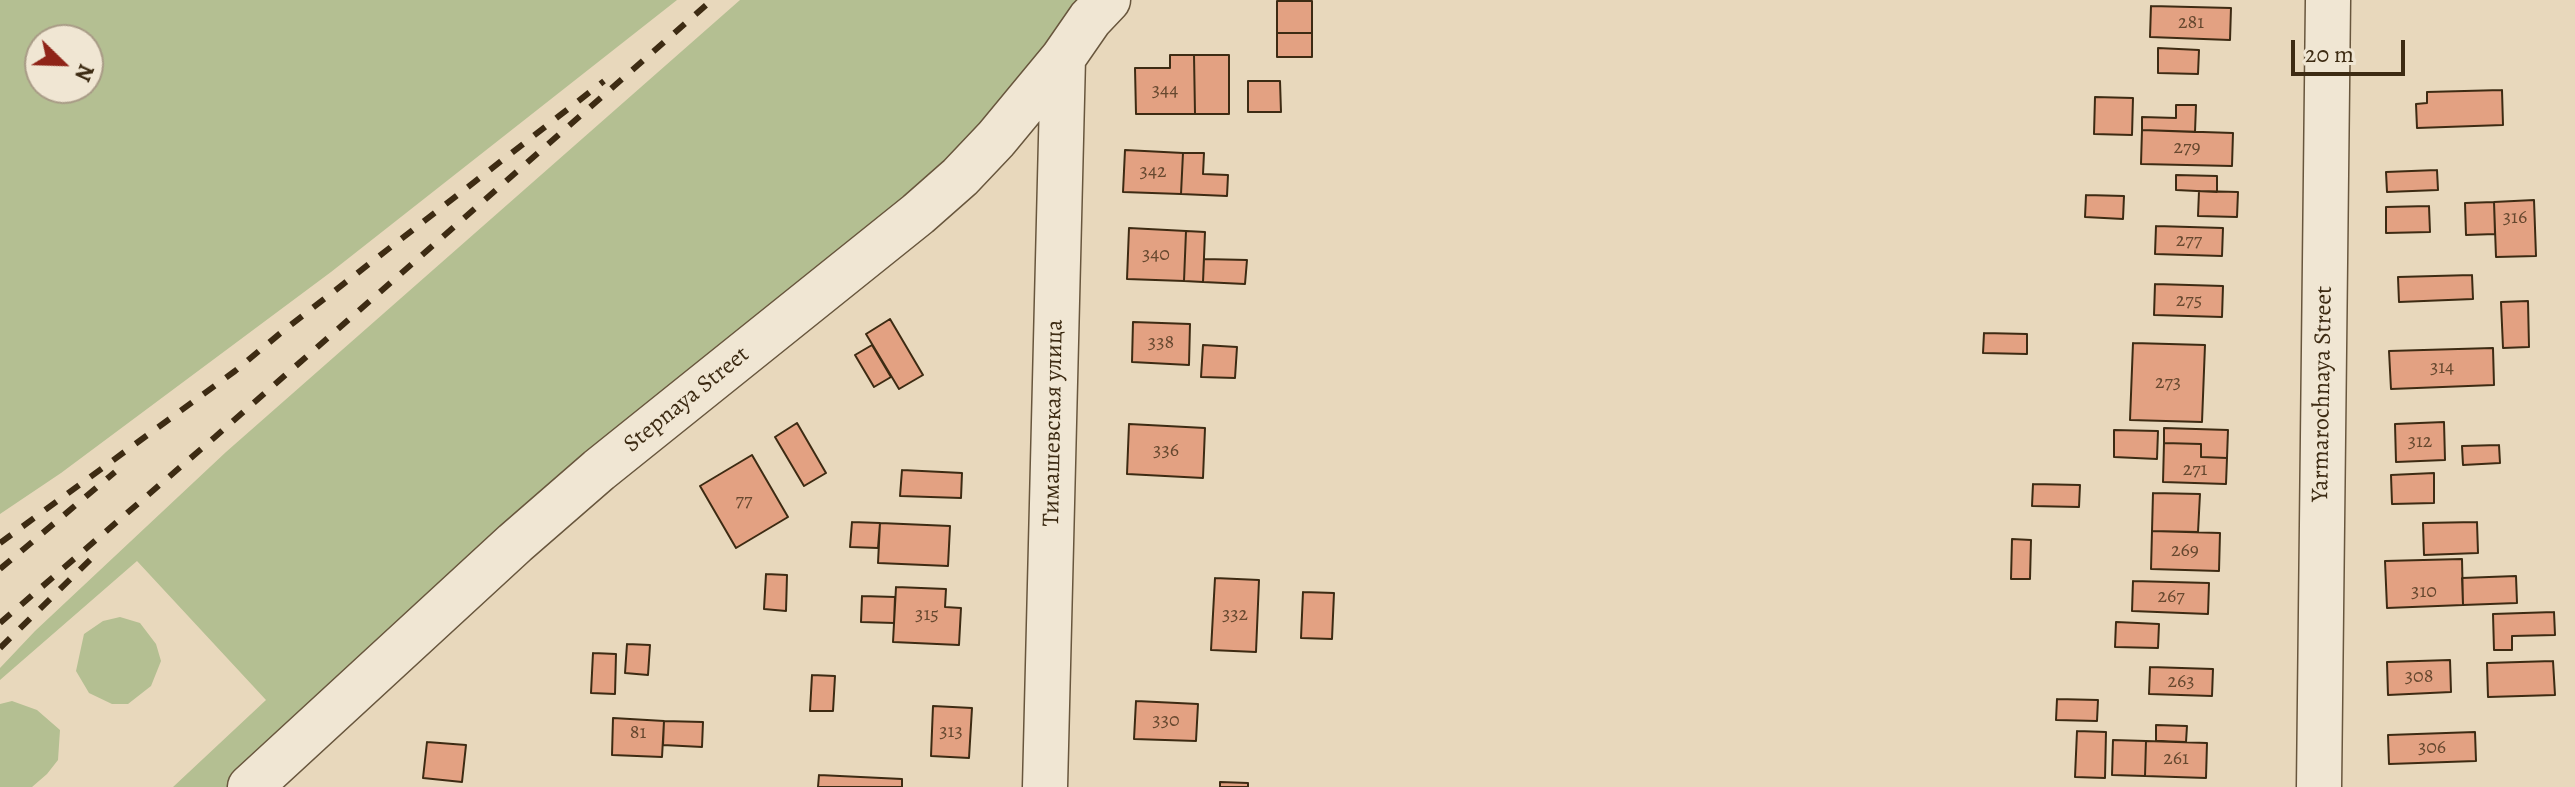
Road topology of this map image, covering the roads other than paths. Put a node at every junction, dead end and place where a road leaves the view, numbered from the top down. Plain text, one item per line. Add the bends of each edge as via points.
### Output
1 (1108, 0) edge
2 (2328, 0) edge
3 (1063, 58) junction
4 (250, 787) edge
5 (1045, 787) edge
6 (2319, 787) edge

1 - 3 street, Stepnaya Street
2 - 6 street, Yarmarochnaya Street
3 - 4 street, Stepnaya Street via 950,186 599,470
3 - 5 street, Тимашевская улица

